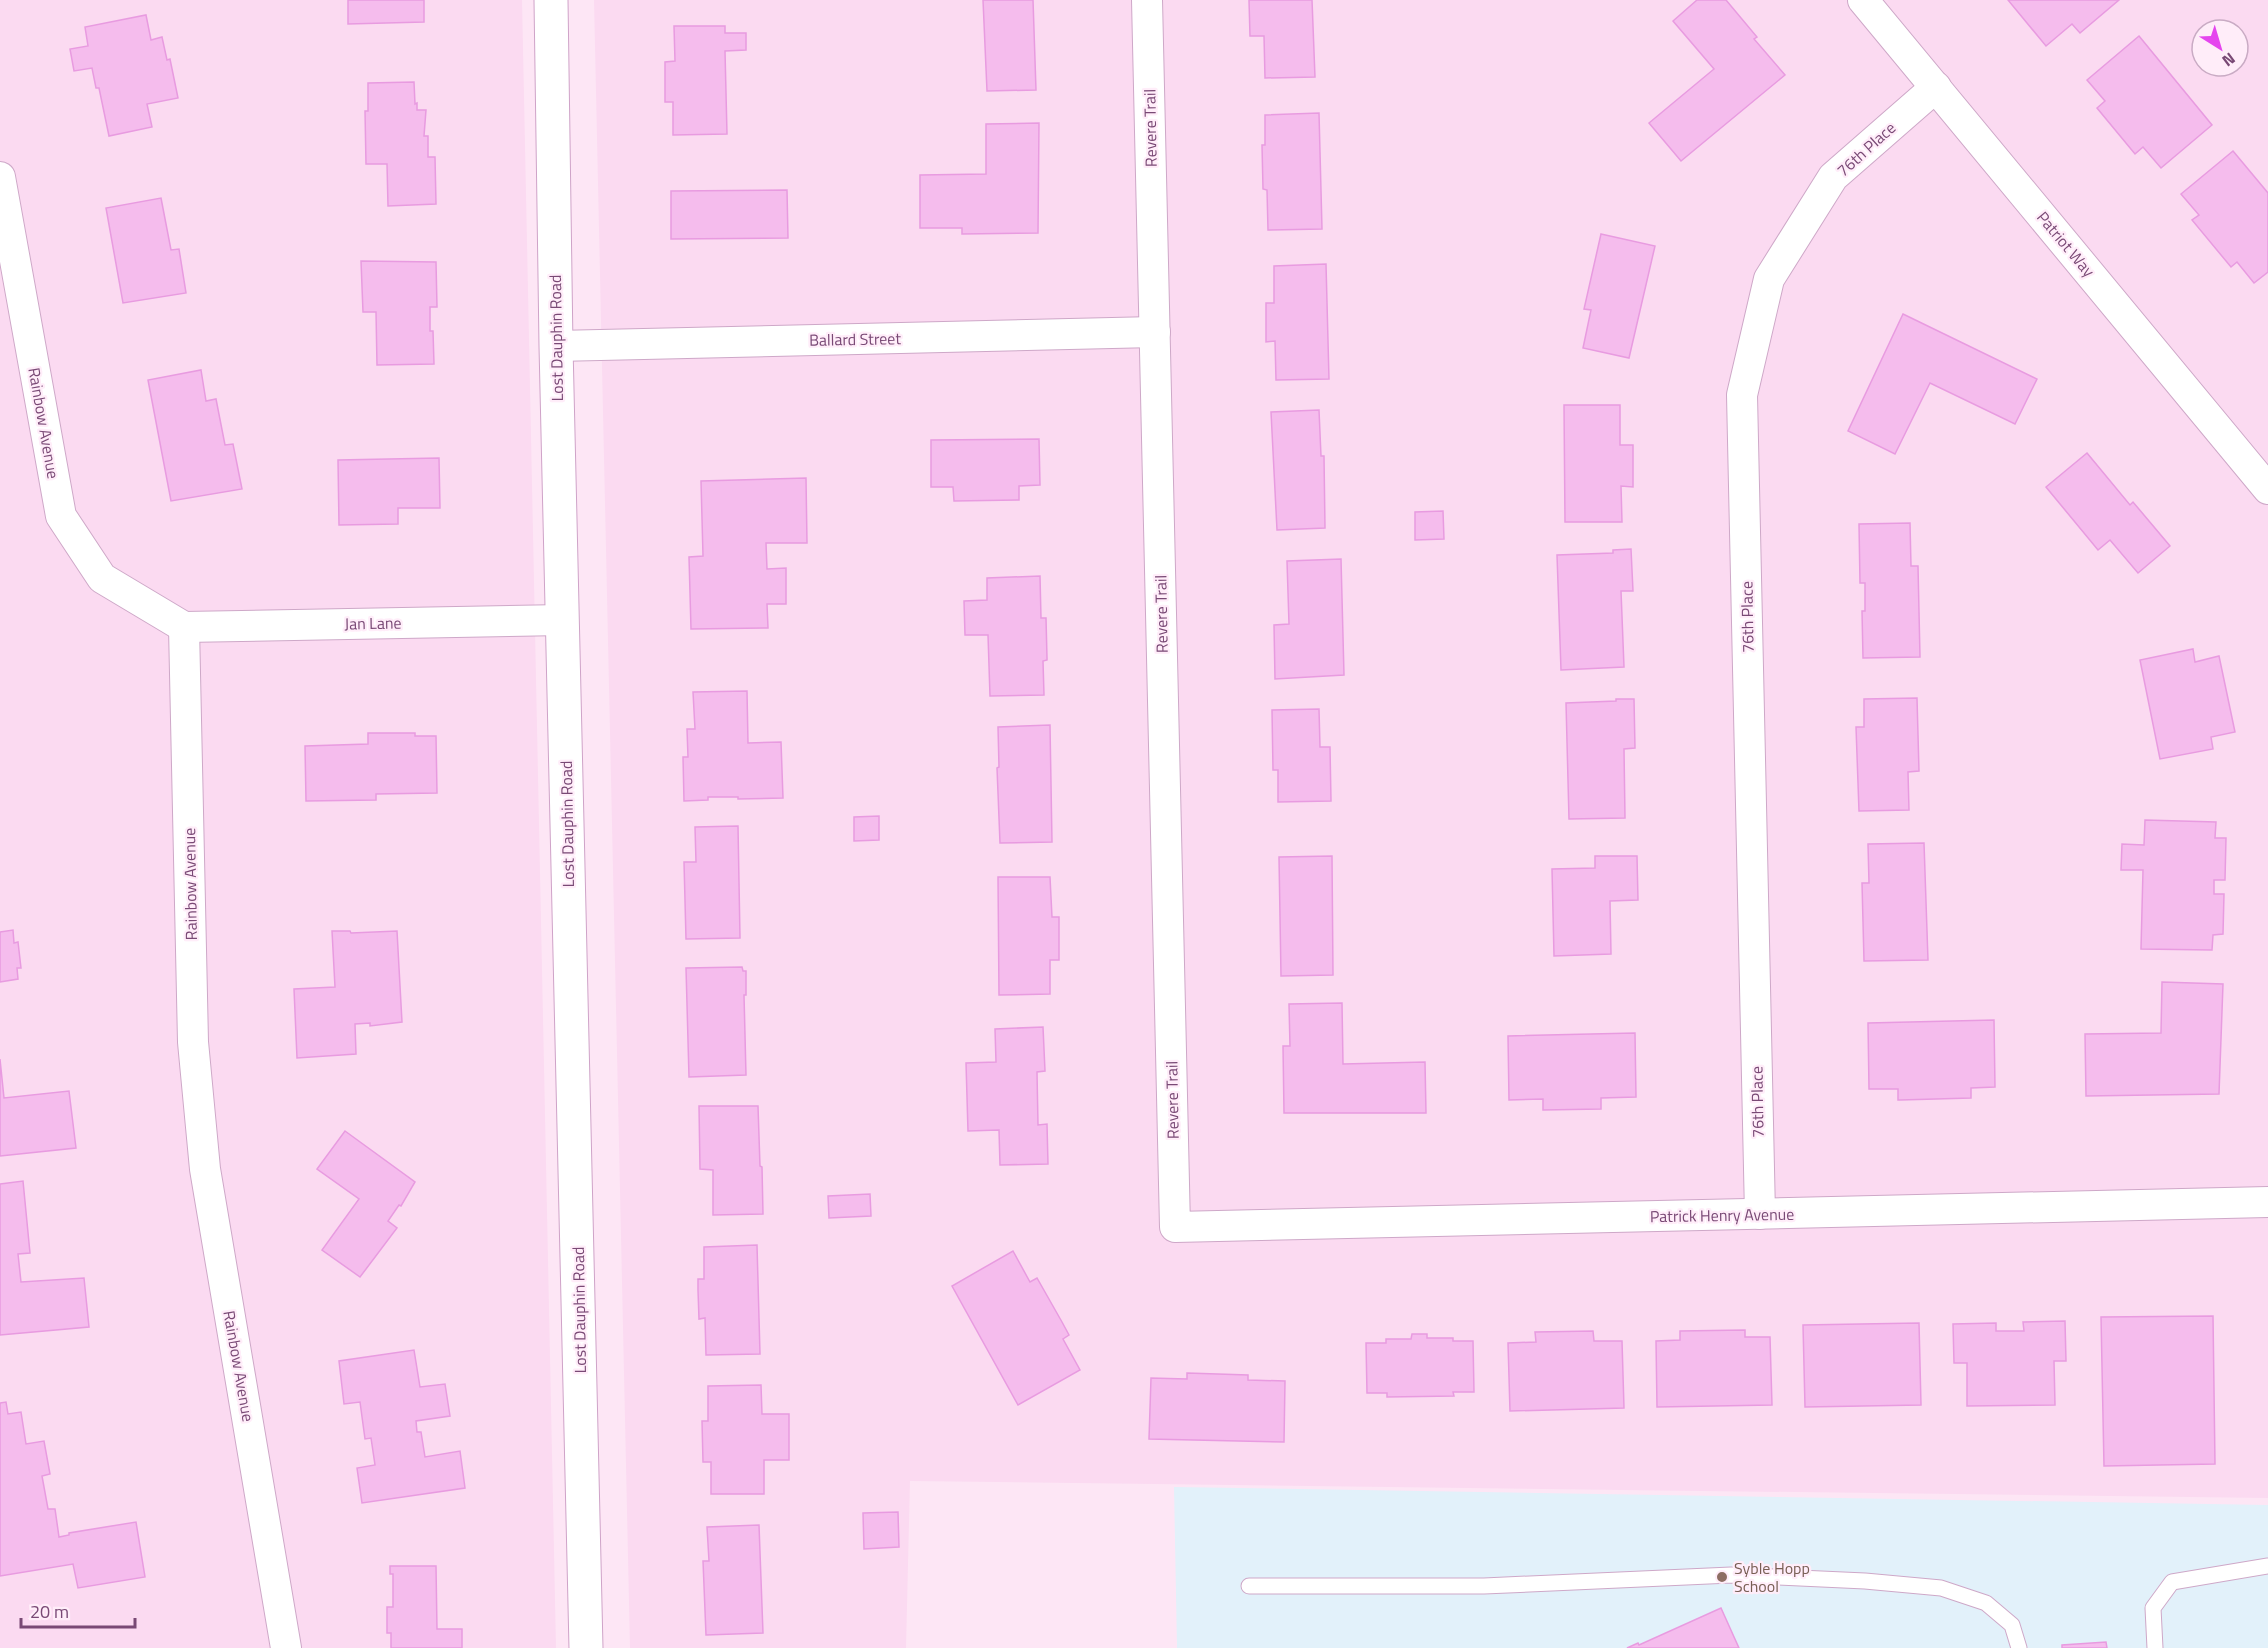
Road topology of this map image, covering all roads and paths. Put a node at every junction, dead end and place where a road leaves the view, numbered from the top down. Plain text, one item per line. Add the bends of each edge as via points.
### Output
1 (551, 0) edge
2 (1147, 0) edge
3 (1863, 0) edge
4 (1936, 87) junction
5 (0, 177) edge
6 (1155, 332) junction
7 (556, 346) junction
8 (2268, 489) edge
9 (563, 620) junction
10 (184, 627) junction
11 (2268, 1202) edge
12 (1760, 1214) junction
13 (1175, 1227) joint
14 (2268, 1566) edge
15 (1249, 1586) dead end
16 (286, 1648) edge
17 (586, 1648) edge
18 (2019, 1648) edge
19 (2155, 1648) edge

1 - 7 street, Lost Dauphin Road
2 - 6 street, Revere Trail
3 - 4 street, Patriot Way
4 - 8 street, Patriot Way
4 - 12 street, 76th Place via 1833,177 1769,279 1742,395
5 - 10 street, Rainbow Avenue via 61,516 102,578
6 - 7 street, Ballard Street
6 - 13 street, Revere Trail
7 - 9 street, Lost Dauphin Road
9 - 10 street, Jan Lane
9 - 17 street, Lost Dauphin Road
10 - 16 street, Rainbow Avenue via 194,1042 205,1169
11 - 12 street, Patrick Henry Avenue
12 - 13 street, Patrick Henry Avenue
14 - 19 lane via 2172,1582 2153,1608
15 - 18 lane via 1484,1586 1731,1575 1865,1581 1941,1588 1986,1603 2012,1625

